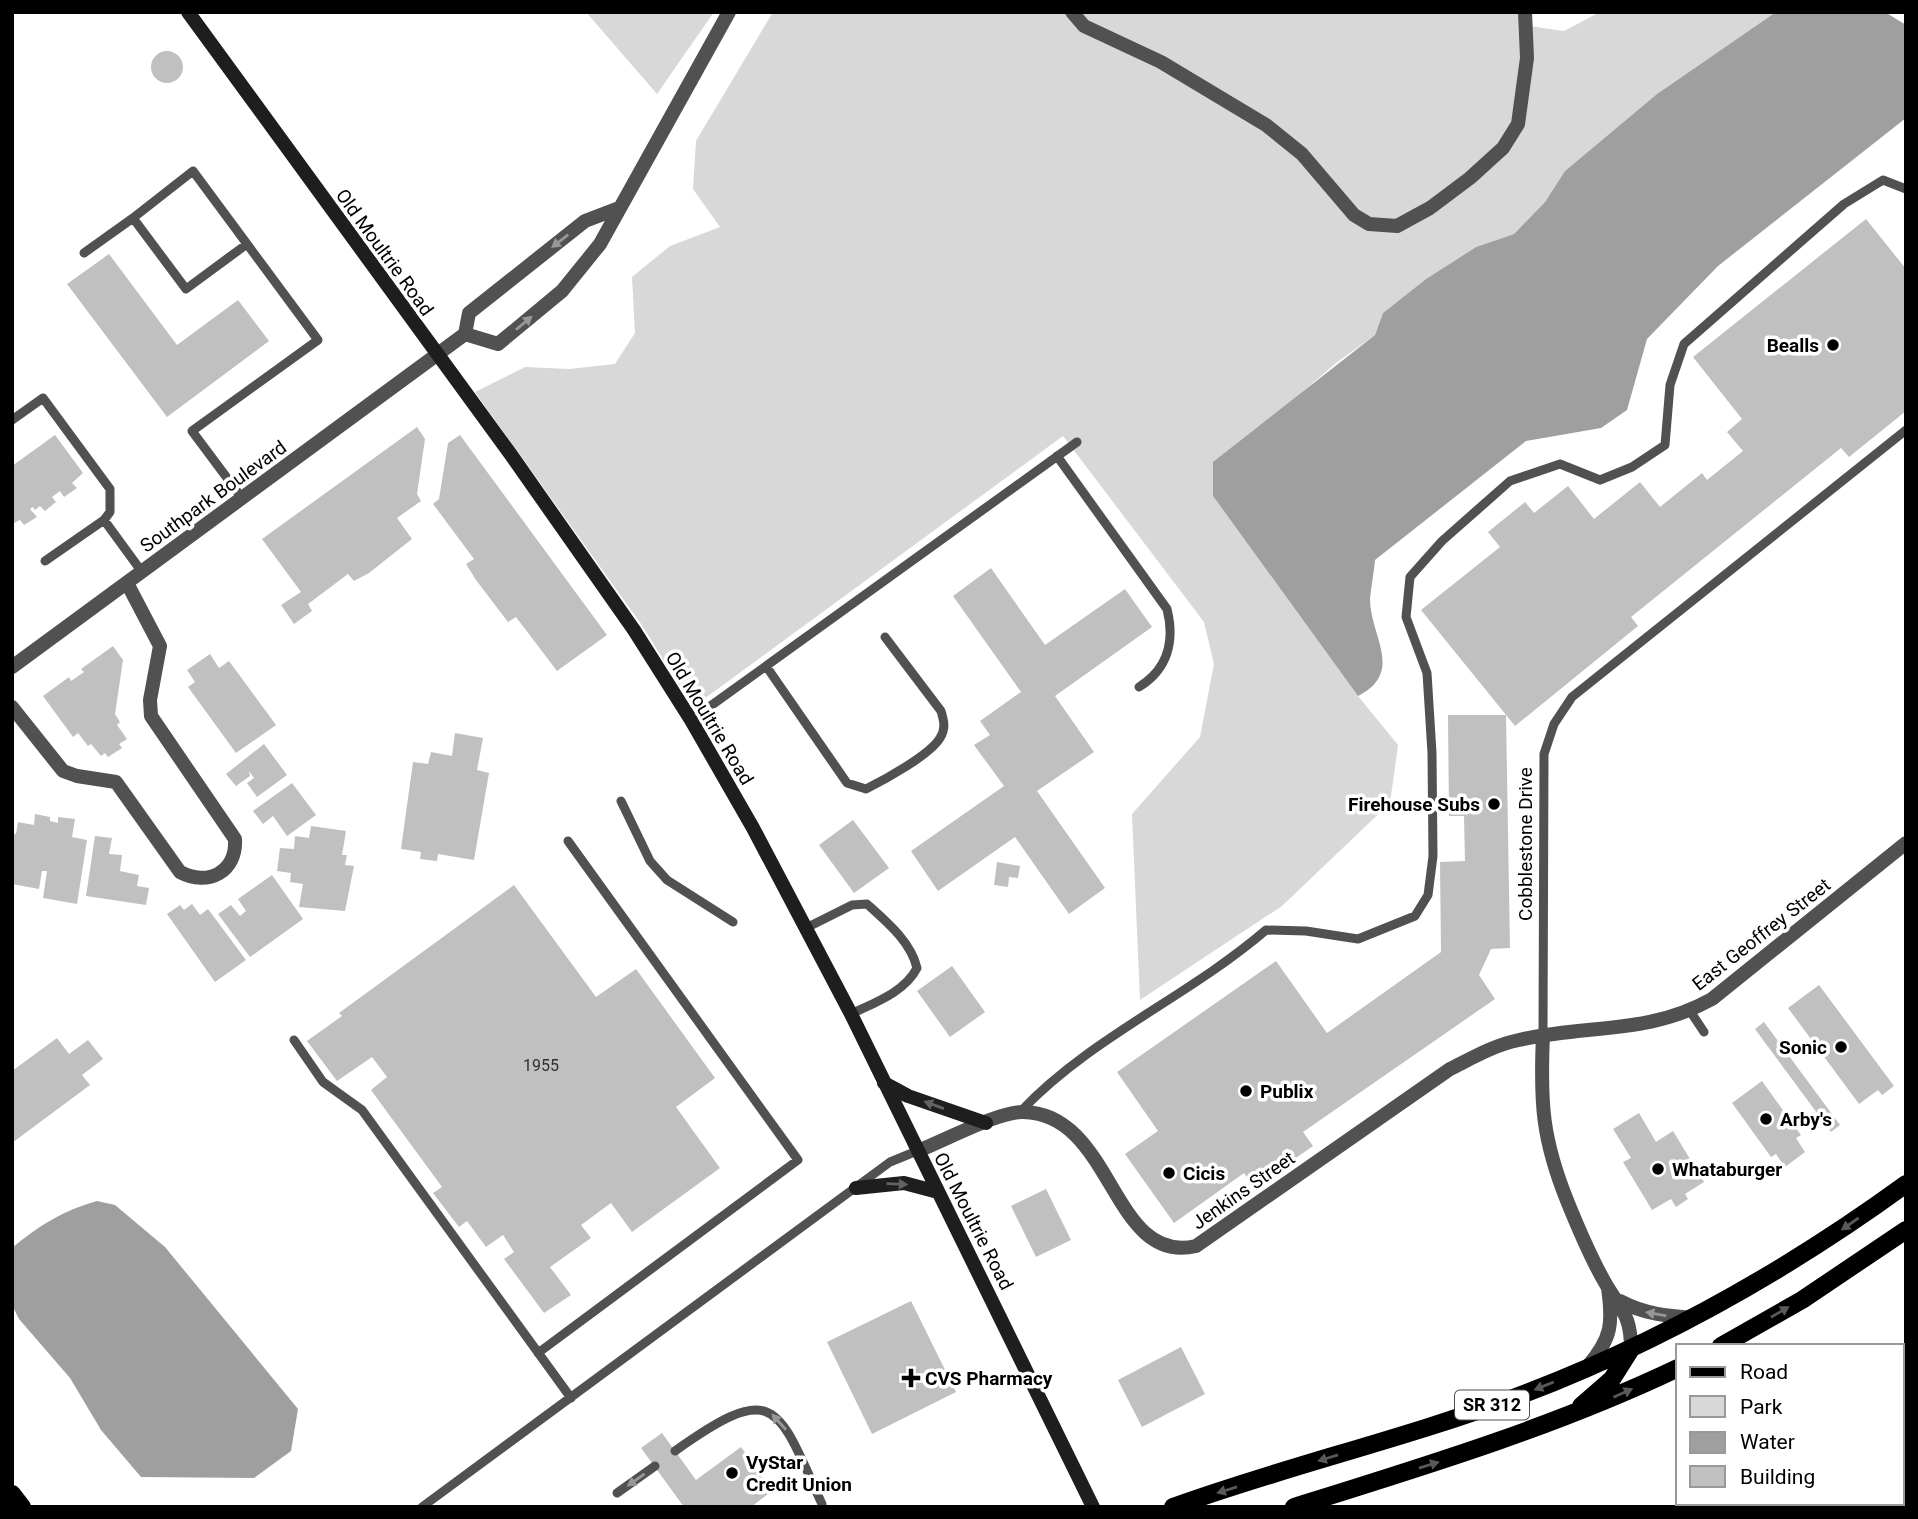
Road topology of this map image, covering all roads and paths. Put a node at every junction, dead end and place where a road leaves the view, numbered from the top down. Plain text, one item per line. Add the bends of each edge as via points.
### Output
1 (188, 12) edge
2 (729, 12) edge
3 (1072, 12) edge
4 (1525, 12) edge
5 (1906, 188) edge
6 (619, 208) junction
7 (133, 218) junction
8 (247, 244) junction
9 (84, 253) dead end
10 (465, 334) junction
11 (435, 353) junction
12 (12, 420) edge
13 (1906, 429) edge
14 (1077, 442) dead end
15 (1058, 456) junction
16 (243, 498) junction
17 (104, 520) junction
18 (45, 562) dead end
19 (142, 572) junction
20 (127, 583) junction
21 (885, 637) dead end
22 (766, 666) junction
23 (12, 667) edge
24 (1139, 687) dead end
25 (12, 707) edge
26 (691, 720) junction
27 (621, 801) dead end
28 (568, 841) dead end
29 (1906, 843) edge
30 (733, 922) dead end
31 (806, 928) junction
32 (1690, 1011) junction
33 (851, 1014) junction
34 (1704, 1032) dead end
35 (1543, 1035) junction
36 (294, 1040) dead end
37 (884, 1083) junction
38 (1021, 1111) junction
39 (986, 1123) junction
40 (917, 1152) junction
41 (1906, 1184) edge
42 (856, 1188) junction
43 (938, 1192) junction
44 (1906, 1230) edge
45 (1608, 1287) junction
46 (1618, 1300) junction
47 (1696, 1318) junction
48 (1725, 1344) edge
49 (1631, 1349) junction
50 (538, 1353) junction
51 (1586, 1369) junction
52 (1676, 1369) edge
53 (571, 1398) junction
54 (1567, 1418) junction
55 (675, 1451) dead end
56 (655, 1466) dead end
57 (617, 1493) dead end
58 (12, 1494) edge
59 (821, 1504) dead end
60 (22, 1507) edge
61 (422, 1507) edge
62 (1093, 1507) edge
63 (1173, 1507) edge
64 (1294, 1507) edge

1 - 11 main road, Old Moultrie Road
2 - 6 street
3 - 4 street via 1084,26 1161,62 1266,125 1302,154 1354,215 1369,225 1397,226 1470,178 1503,148 1518,124 1527,58
5 - 38 lane via 1883,180 1844,204 1684,344 1670,385 1665,445 1632,467 1600,480 1560,464 1510,481 1442,541 1410,577 1406,617 1427,673 1432,753 1433,856 1428,895 1415,916 1358,939 1266,930 1228,963 1052,1078
6 -> 10 street via 585,221 469,313
10 -> 6 street via 498,344 562,291 600,244
7 - 8 lane via 186,289
7 - 8 lane via 193,171
7 - 9 lane
8 - 16 lane via 318,340 192,431
10 - 11 street, Southpark Boulevard
11 - 16 street, Southpark Boulevard
11 - 26 main road, Old Moultrie Road via 634,630
12 - 17 lane via 43,398 110,489 110,512
13 - 35 lane, Cobblestone Drive via 1572,697 1554,724 1544,754
14 - 15 lane
15 - 22 lane
15 - 24 lane via 1167,610 1171,627 1168,654 1159,670
16 - 19 street, Southpark Boulevard
17 - 18 lane
17 - 19 lane
19 - 20 street, Southpark Boulevard
20 - 23 street, Southpark Boulevard
20 - 25 street via 160,646 151,716 235,839 233,860 227,868 207,879 180,872 116,782 63,771
21 - 22 lane via 941,711 945,724 940,739 929,749 866,789 847,783
22 - 26 lane
26 - 31 main road, Old Moultrie Road
27 - 30 lane via 658,871
28 - 50 lane via 798,1160
29 - 32 street, East Geoffrey Street via 1733,984
31 - 33 main road, Old Moultrie Road
31 - 33 lane via 852,905 867,904 889,923 914,956 918,968 912,978
32 - 34 lane
32 - 35 street, East Geoffrey Street via 1657,1023
33 - 37 main road, Old Moultrie Road
35 - 38 street, Jenkins Street via 1494,1048 1450,1069 1196,1246 1182,1250 1156,1244 1144,1235 1071,1128
35 - 45 street, Cobblestone Drive via 1545,1141 1568,1204
36 - 50 lane via 323,1082 362,1110
39 -> 37 main road
37 - 40 main road, Old Moultrie Road
38 - 39 street
39 - 40 street
40 - 42 lane via 890,1163
40 - 43 main road, Old Moultrie Road
41 -> 47 main road, SR 312 via 1822,1243
42 -> 43 main road via 904,1183
42 - 53 lane
43 - 62 main road, Old Moultrie Road
48 -> 44 main road via 1802,1300
45 - 46 street, Cobblestone Drive
45 - 51 street, Cobblestone Drive via 1609,1332
47 -> 46 street via 1660,1316
46 - 49 street, Cobblestone Drive via 1631,1326
47 - 49 main road, SR 312
49 - 51 main road, SR 312
49 - 54 main road via 1612,1379
50 - 53 lane
51 -> 63 main road, SR 312 via 1453,1419
54 -> 52 main road, SR 312
53 - 61 lane
64 -> 54 main road, SR 312
59 -> 55 lane via 791,1436 776,1415 764,1409 715,1423
56 -> 57 lane
58 - 60 main road

